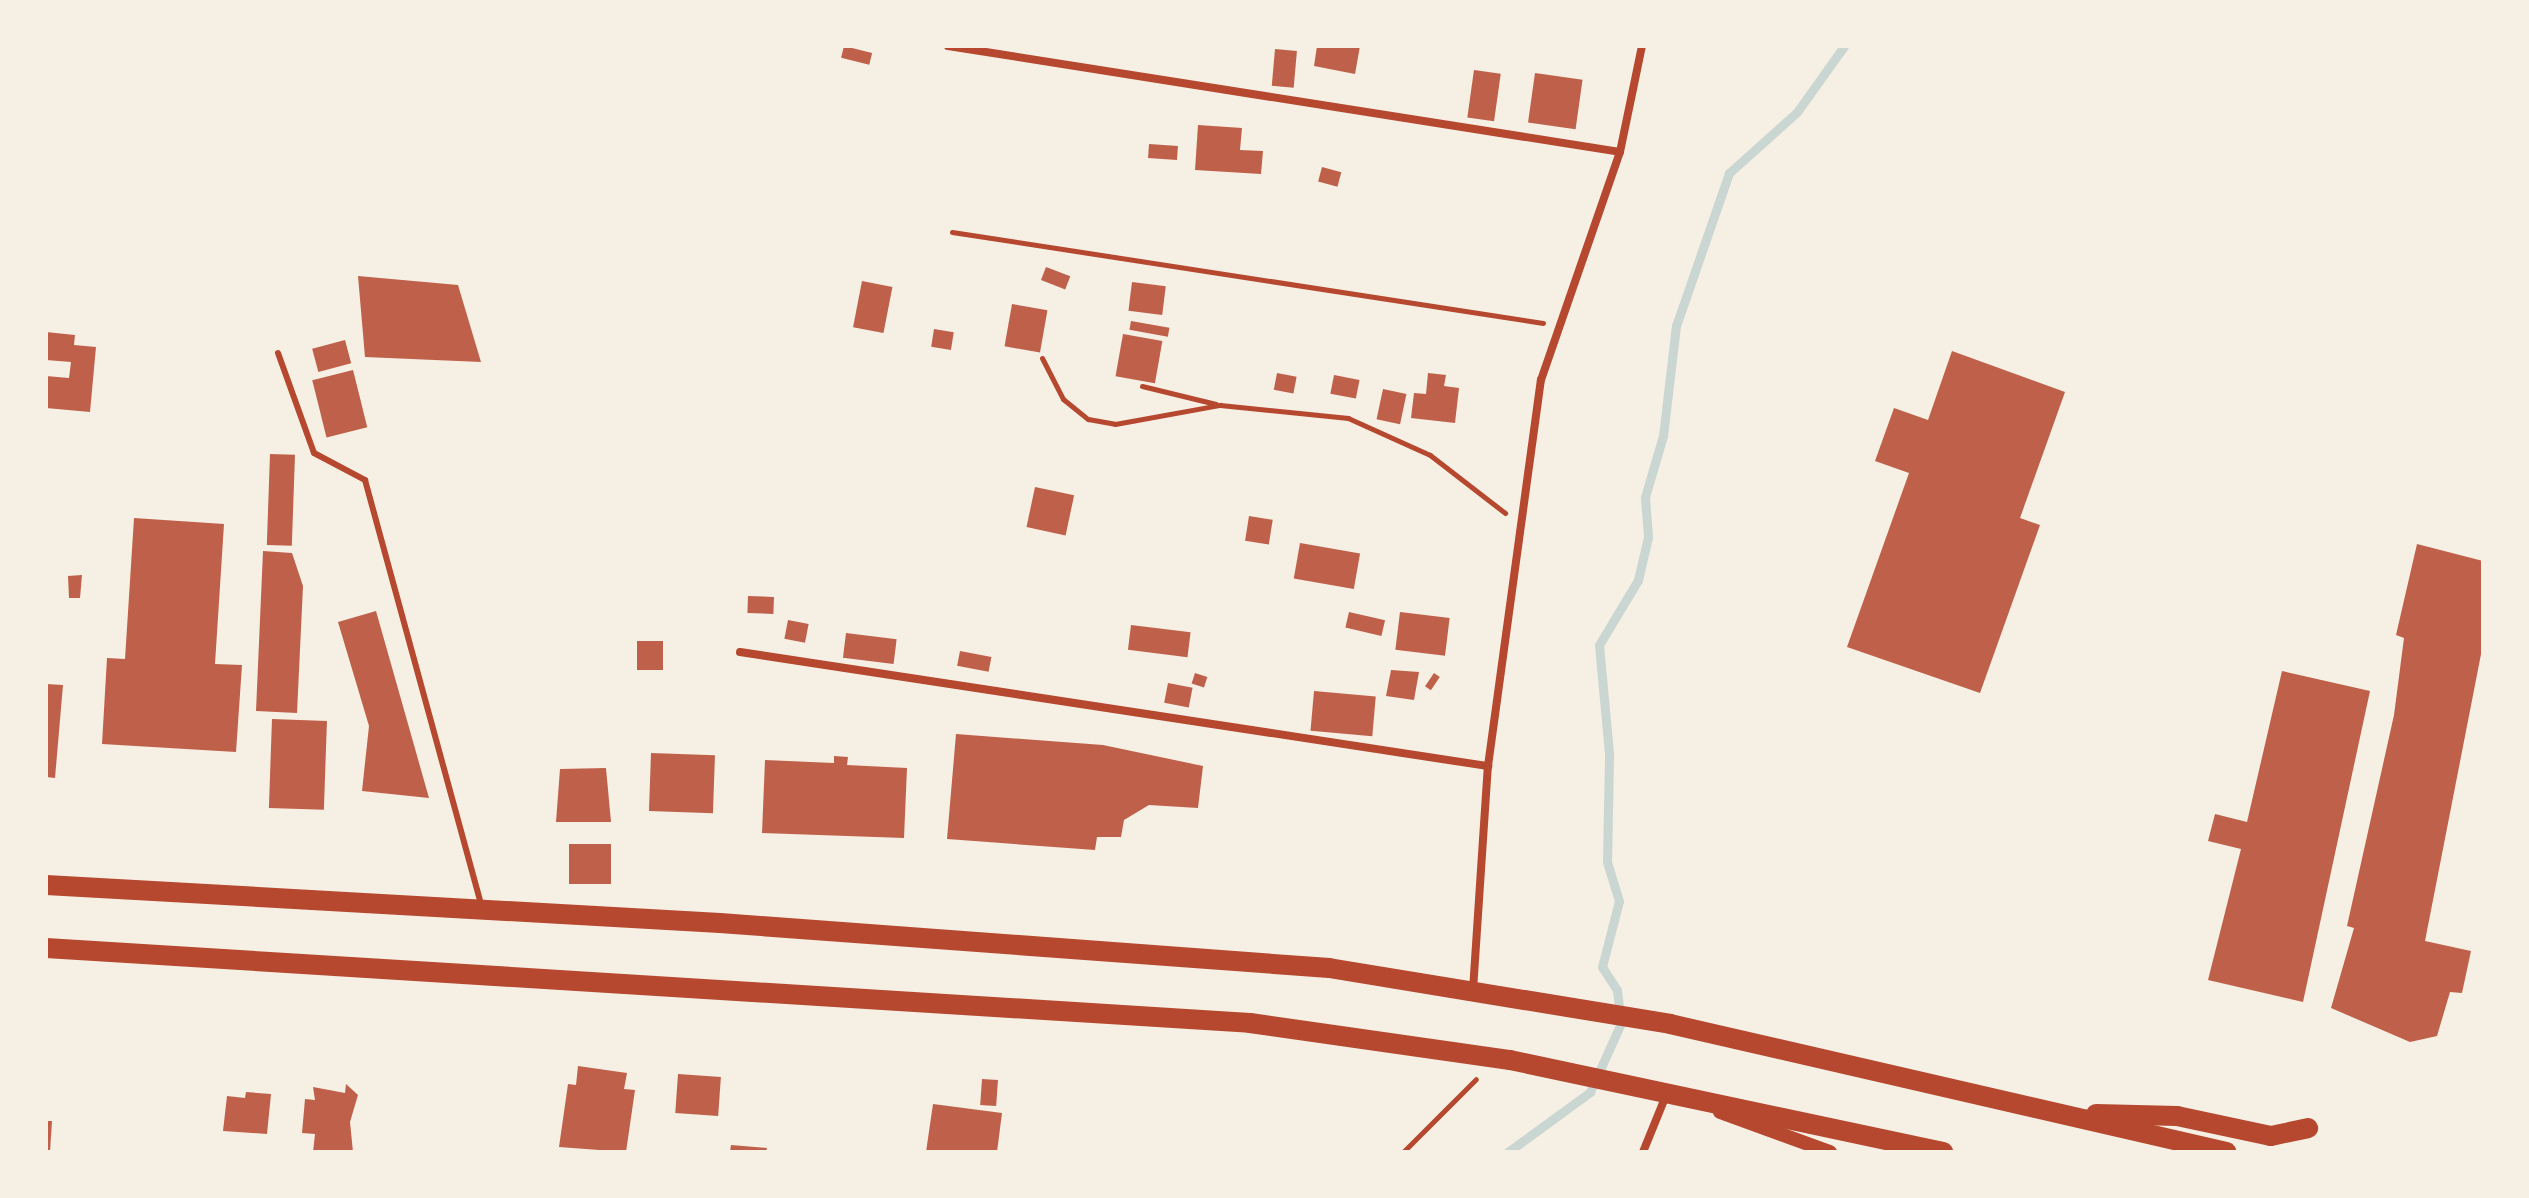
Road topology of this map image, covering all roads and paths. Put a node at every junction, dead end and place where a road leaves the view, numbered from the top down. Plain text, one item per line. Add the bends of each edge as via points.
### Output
1 (948, 46) edge
2 (1642, 46) edge
3 (1620, 152) junction
4 (952, 232) dead end
5 (1560, 325) junction
6 (278, 353) dead end
7 (1042, 358) dead end
8 (1142, 386) dead end
9 (1220, 405) junction
10 (1521, 526) junction
11 (740, 652) dead end
12 (1488, 766) junction
13 (46, 885) edge
14 (482, 910) junction
15 (46, 948) edge
16 (1473, 990) junction
17 (1477, 1078) dead end
18 (1667, 1092) junction
19 (2070, 1115) junction
20 (2308, 1128) dead end
21 (1403, 1152) edge
22 (1643, 1152) edge
23 (1830, 1152) edge
24 (1943, 1152) edge
25 (2226, 1152) edge

1 - 3 street
2 - 3 street
3 - 5 street
4 - 5 path
5 - 10 street via 1541,380
6 - 14 lane via 314,453 365,480
7 - 9 path via 1063,399 1088,419 1115,424
8 - 9 path
9 - 10 path via 1348,418 1392,434 1462,477
10 - 12 street
11 - 12 street
12 - 16 street
13 - 14 main road
14 - 16 main road via 1198,956
15 - 18 main road via 1250,1023 1510,1060
16 - 19 main road via 1670,1024
17 - 21 path
18 - 22 street
18 - 23 street
18 - 24 main road
19 - 20 main road via 2177,1116 2271,1136
19 - 25 main road

